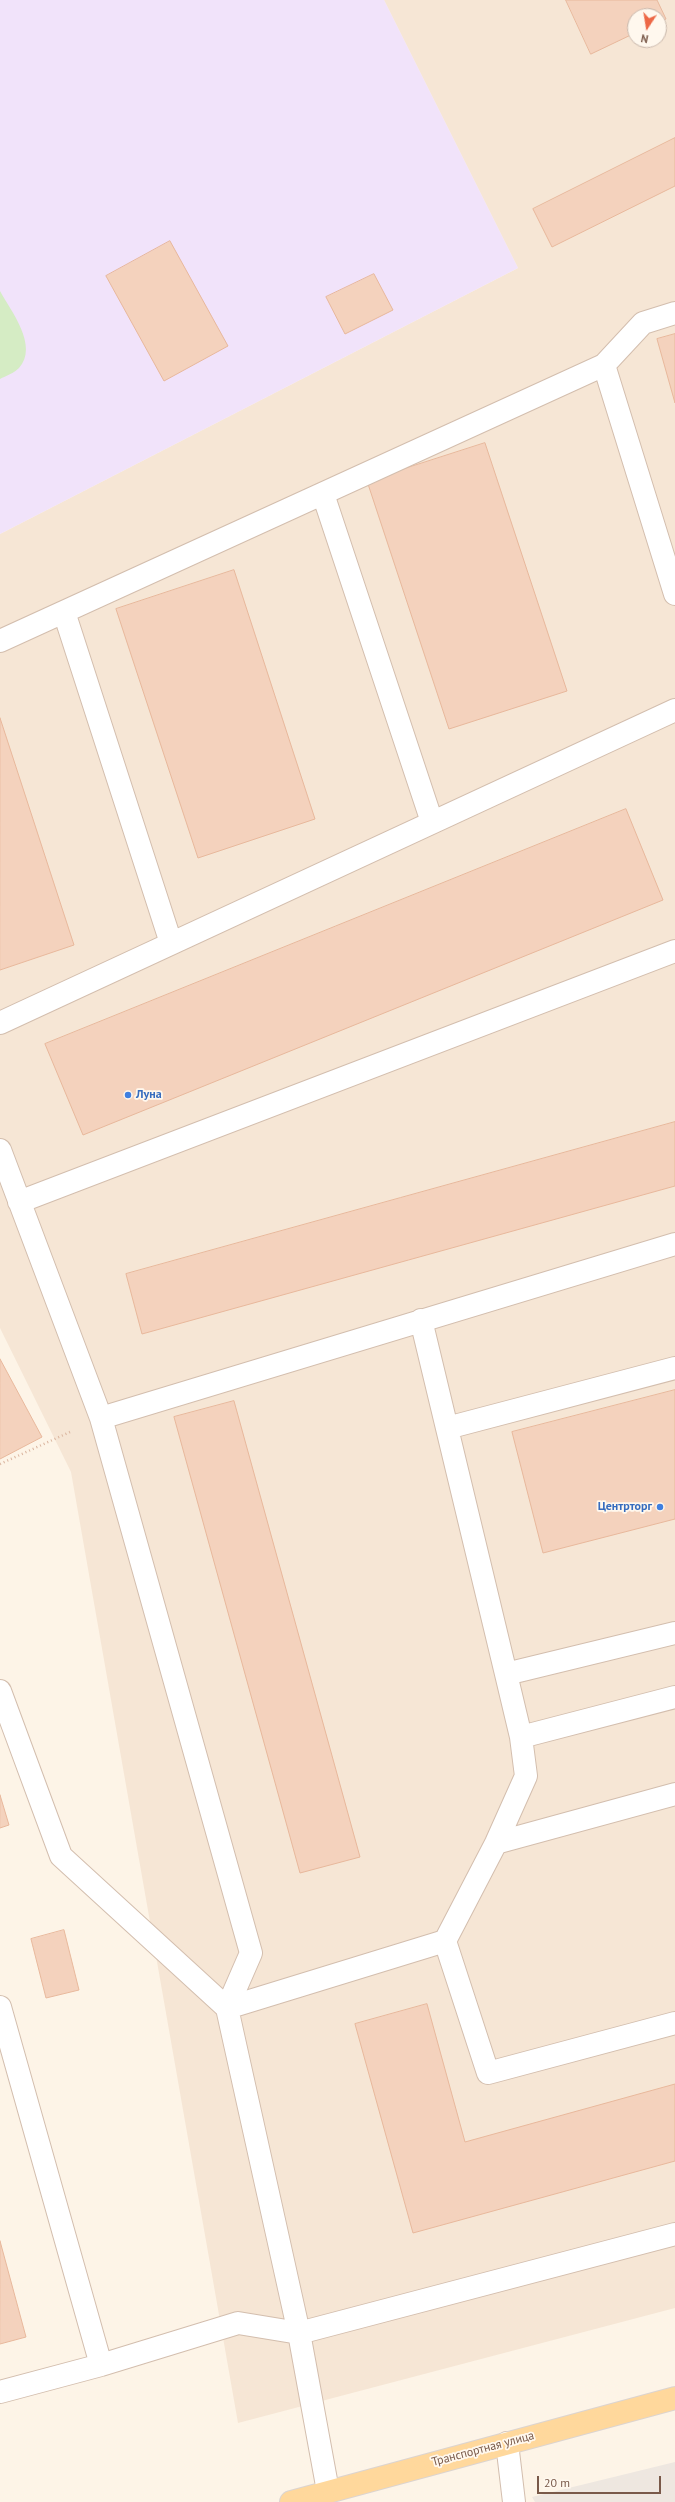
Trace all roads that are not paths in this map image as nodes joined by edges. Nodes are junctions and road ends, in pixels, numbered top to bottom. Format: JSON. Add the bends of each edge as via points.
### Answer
{"nodes":[{"id":1,"x":675,"y":314,"type":"edge"},
{"id":2,"x":604,"y":365,"type":"junction"},
{"id":3,"x":323,"y":494,"type":"junction"},
{"id":4,"x":675,"y":594,"type":"edge"},
{"id":5,"x":64,"y":612,"type":"junction"},
{"id":6,"x":0,"y":641,"type":"edge"},
{"id":7,"x":675,"y":710,"type":"edge"},
{"id":8,"x":432,"y":822,"type":"junction"},
{"id":9,"x":171,"y":944,"type":"junction"},
{"id":10,"x":675,"y":951,"type":"edge"},
{"id":11,"x":0,"y":1023,"type":"edge"},
{"id":12,"x":0,"y":1150,"type":"edge"},
{"id":13,"x":19,"y":1202,"type":"junction"},
{"id":14,"x":675,"y":1244,"type":"edge"},
{"id":15,"x":421,"y":1320,"type":"junction"},
{"id":16,"x":675,"y":1368,"type":"edge"},
{"id":17,"x":101,"y":1418,"type":"junction"},
{"id":18,"x":447,"y":1428,"type":"junction"},
{"id":19,"x":675,"y":1633,"type":"edge"},
{"id":20,"x":506,"y":1674,"type":"junction"},
{"id":21,"x":0,"y":1691,"type":"edge"},
{"id":22,"x":675,"y":1697,"type":"edge"},
{"id":23,"x":521,"y":1737,"type":"junction"},
{"id":24,"x":675,"y":1794,"type":"edge"},
{"id":25,"x":496,"y":1843,"type":"junction"},
{"id":26,"x":445,"y":1941,"type":"junction"},
{"id":27,"x":0,"y":2007,"type":"edge"},
{"id":28,"x":227,"y":2008,"type":"junction"},
{"id":29,"x":675,"y":2022,"type":"edge"},
{"id":30,"x":675,"y":2234,"type":"edge"},
{"id":31,"x":299,"y":2333,"type":"junction"},
{"id":32,"x":101,"y":2365,"type":"junction"},
{"id":33,"x":0,"y":2392,"type":"edge"},
{"id":34,"x":675,"y":2398,"type":"edge"},
{"id":35,"x":507,"y":2443,"type":"junction"},
{"id":36,"x":328,"y":2491,"type":"junction"},
{"id":37,"x":291,"y":2502,"type":"edge"},
{"id":38,"x":514,"y":2502,"type":"edge"}],
"edges":[{"from":1,"to":2,"type":"lane","via":[[643,323]]},
{"from":2,"to":3,"type":"lane"},
{"from":2,"to":4,"type":"lane"},
{"from":3,"to":5,"type":"lane"},
{"from":3,"to":8,"type":"lane"},
{"from":5,"to":6,"type":"lane"},
{"from":5,"to":9,"type":"lane"},
{"from":7,"to":8,"type":"lane"},
{"from":8,"to":9,"type":"lane"},
{"from":9,"to":11,"type":"lane"},
{"from":10,"to":13,"type":"lane"},
{"from":12,"to":13,"type":"lane"},
{"from":13,"to":17,"type":"lane"},
{"from":14,"to":15,"type":"lane"},
{"from":15,"to":17,"type":"lane"},
{"from":15,"to":18,"type":"lane"},
{"from":16,"to":18,"type":"lane"},
{"from":17,"to":28,"type":"lane","via":[[251,1953]]},
{"from":18,"to":20,"type":"lane"},
{"from":19,"to":20,"type":"lane"},
{"from":20,"to":23,"type":"lane"},
{"from":21,"to":28,"type":"lane","via":[[62,1856]]},
{"from":22,"to":23,"type":"lane"},
{"from":23,"to":25,"type":"lane","via":[[526,1776]]},
{"from":24,"to":25,"type":"lane"},
{"from":25,"to":26,"type":"lane"},
{"from":26,"to":28,"type":"lane"},
{"from":26,"to":29,"type":"lane","via":[[488,2073]]},
{"from":27,"to":32,"type":"lane"},
{"from":28,"to":31,"type":"lane"},
{"from":30,"to":31,"type":"lane"},
{"from":31,"to":32,"type":"lane","via":[[238,2323]]},
{"from":31,"to":36,"type":"lane"},
{"from":32,"to":33,"type":"lane"},
{"from":34,"to":35,"type":"main road","name":"Транспортная улица"},
{"from":35,"to":36,"type":"main road","name":"Транспортная улица"},
{"from":35,"to":38,"type":"lane"},
{"from":36,"to":37,"type":"main road","name":"Транспортная улица"}]}
